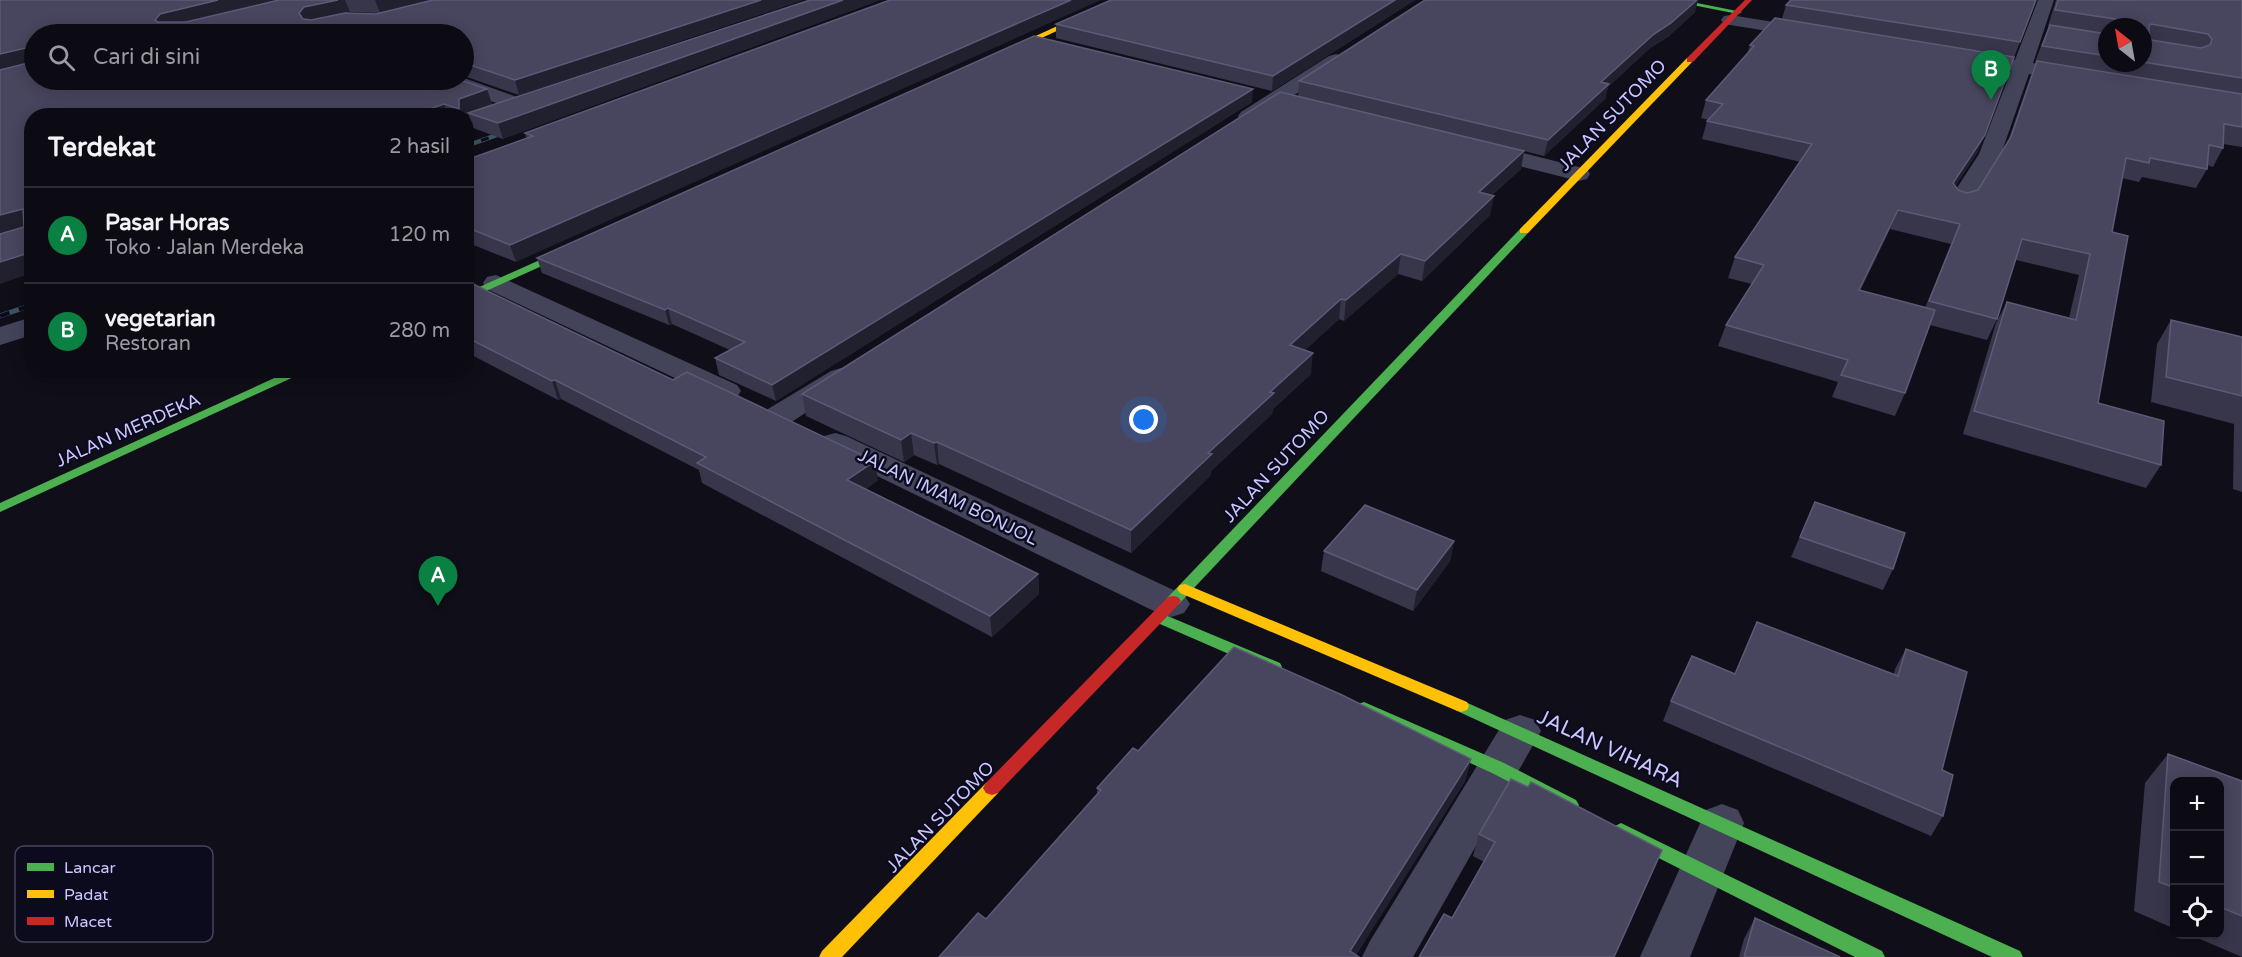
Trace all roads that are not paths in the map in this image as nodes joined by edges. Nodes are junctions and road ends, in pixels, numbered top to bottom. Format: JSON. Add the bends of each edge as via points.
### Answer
{"nodes":[{"id":1,"x":1120,"y":0,"type":"edge"},
{"id":2,"x":1670,"y":0,"type":"edge"},
{"id":3,"x":1749,"y":0,"type":"edge"},
{"id":4,"x":2046,"y":0,"type":"edge"},
{"id":5,"x":1734,"y":16,"type":"junction"},
{"id":6,"x":2035,"y":32,"type":"junction"},
{"id":7,"x":2055,"y":35,"type":"edge"},
{"id":8,"x":1835,"y":37,"type":"edge"},
{"id":9,"x":1033,"y":40,"type":"junction"},
{"id":10,"x":1068,"y":48,"type":"edge"},
{"id":11,"x":1354,"y":49,"type":"edge"},
{"id":12,"x":1952,"y":56,"type":"edge"},
{"id":13,"x":990,"y":59,"type":"edge"},
{"id":14,"x":2022,"y":67,"type":"junction"},
{"id":15,"x":2092,"y":79,"type":"edge"},
{"id":16,"x":474,"y":89,"type":"edge"},
{"id":17,"x":1253,"y":92,"type":"edge"},
{"id":18,"x":539,"y":97,"type":"edge"},
{"id":19,"x":1288,"y":101,"type":"junction"},
{"id":20,"x":518,"y":104,"type":"junction"},
{"id":21,"x":487,"y":115,"type":"edge"},
{"id":22,"x":1227,"y":130,"type":"edge"},
{"id":23,"x":1456,"y":143,"type":"edge"},
{"id":24,"x":1579,"y":174,"type":"junction"},
{"id":25,"x":1959,"y":203,"type":"edge"},
{"id":26,"x":593,"y":239,"type":"edge"},
{"id":27,"x":496,"y":283,"type":"junction"},
{"id":28,"x":474,"y":293,"type":"edge"},
{"id":29,"x":24,"y":328,"type":"edge"},
{"id":30,"x":0,"y":337,"type":"edge"},
{"id":31,"x":859,"y":365,"type":"edge"},
{"id":32,"x":285,"y":378,"type":"edge"},
{"id":33,"x":761,"y":408,"type":"junction"},
{"id":34,"x":0,"y":508,"type":"edge"},
{"id":35,"x":1172,"y":603,"type":"junction"},
{"id":36,"x":1285,"y":673,"type":"edge"},
{"id":37,"x":1349,"y":701,"type":"edge"},
{"id":38,"x":1520,"y":731,"type":"junction"},
{"id":39,"x":1498,"y":768,"type":"junction"},
{"id":40,"x":1580,"y":810,"type":"edge"},
{"id":41,"x":1722,"y":823,"type":"junction"},
{"id":42,"x":1610,"y":826,"type":"edge"},
{"id":43,"x":1702,"y":873,"type":"junction"},
{"id":44,"x":829,"y":957,"type":"edge"},
{"id":45,"x":1387,"y":957,"type":"edge"},
{"id":46,"x":1665,"y":957,"type":"edge"},
{"id":47,"x":1875,"y":957,"type":"edge"},
{"id":48,"x":2013,"y":957,"type":"edge"}],
"edges":[{"from":1,"to":9,"type":"main road"},
{"from":2,"to":5,"type":"main road"},
{"from":3,"to":5,"type":"main road","name":"JALAN SUTOMO"},
{"from":4,"to":6,"type":"street"},
{"from":5,"to":8,"type":"street"},
{"from":5,"to":24,"type":"main road","name":"JALAN SUTOMO"},
{"from":6,"to":7,"type":"street"},
{"from":6,"to":14,"type":"street"},
{"from":9,"to":10,"type":"street"},
{"from":9,"to":13,"type":"main road"},
{"from":11,"to":19,"type":"street"},
{"from":12,"to":14,"type":"street"},
{"from":14,"to":15,"type":"street"},
{"from":14,"to":25,"type":"street","via":[[1990,154]]},
{"from":16,"to":20,"type":"street"},
{"from":17,"to":19,"type":"street"},
{"from":18,"to":20,"type":"street"},
{"from":19,"to":22,"type":"street"},
{"from":20,"to":21,"type":"street"},
{"from":23,"to":24,"type":"street"},
{"from":24,"to":35,"type":"main road","name":"JALAN SUTOMO"},
{"from":26,"to":27,"type":"main road"},
{"from":27,"to":28,"type":"main road"},
{"from":27,"to":33,"type":"street","name":"JALAN IMAM BONJOL"},
{"from":29,"to":30,"type":"street"},
{"from":31,"to":33,"type":"street"},
{"from":32,"to":34,"type":"main road","name":"JALAN MERDEKA"},
{"from":33,"to":35,"type":"street","name":"JALAN IMAM BONJOL"},
{"from":35,"to":36,"type":"main road"},
{"from":35,"to":38,"type":"main road","name":"JALAN VIHARA"},
{"from":35,"to":44,"type":"main road","name":"JALAN SUTOMO"},
{"from":37,"to":39,"type":"main road"},
{"from":38,"to":39,"type":"street"},
{"from":38,"to":41,"type":"main road","name":"JALAN VIHARA"},
{"from":39,"to":40,"type":"main road"},
{"from":39,"to":45,"type":"street"},
{"from":41,"to":43,"type":"street"},
{"from":41,"to":48,"type":"main road","name":"JALAN VIHARA"},
{"from":42,"to":43,"type":"main road"},
{"from":43,"to":46,"type":"street"},
{"from":43,"to":47,"type":"main road"}]}
